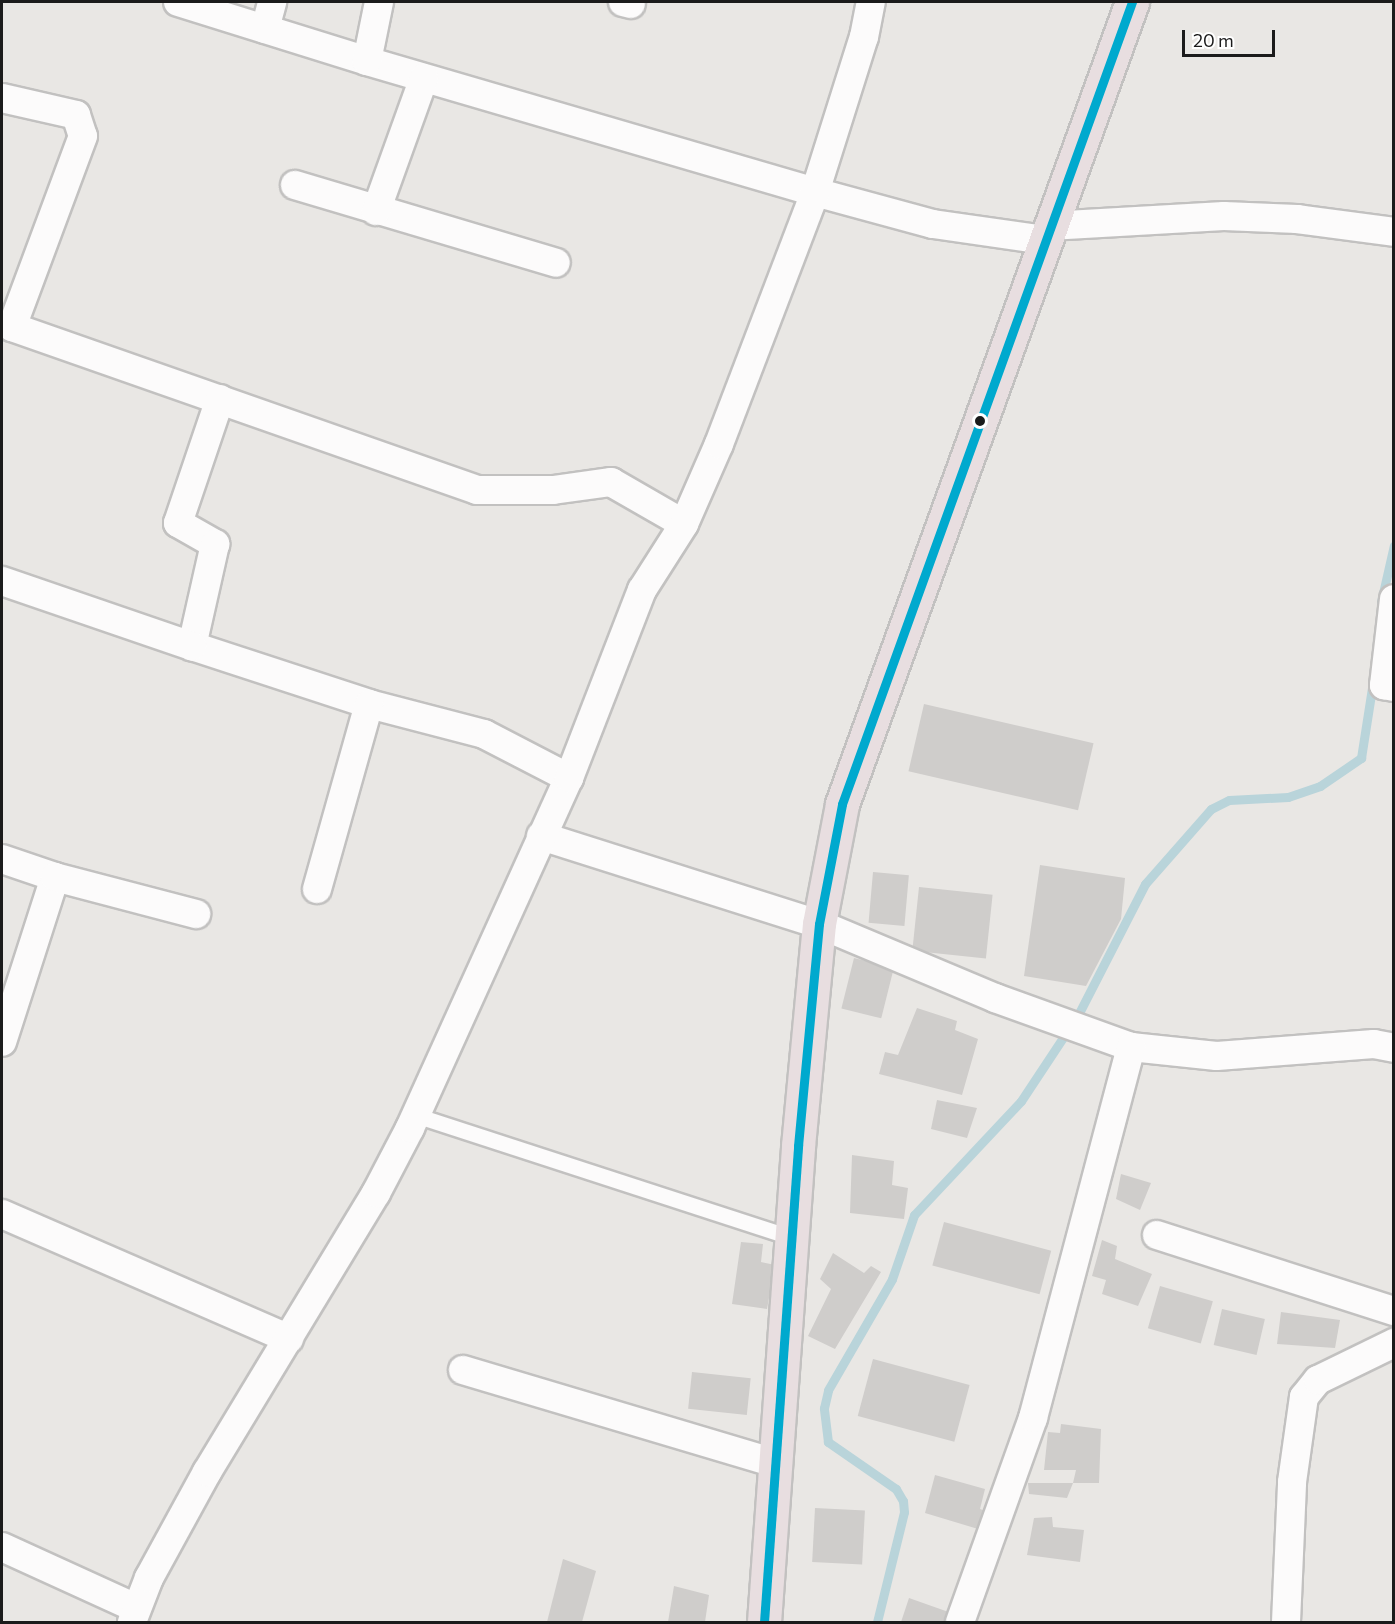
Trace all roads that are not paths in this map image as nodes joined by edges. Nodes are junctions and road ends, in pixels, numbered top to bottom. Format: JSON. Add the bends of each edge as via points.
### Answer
{"nodes":[{"id":1,"x":178,"y":2,"type":"edge"},
{"id":2,"x":272,"y":2,"type":"edge"},
{"id":3,"x":379,"y":2,"type":"edge"},
{"id":4,"x":871,"y":2,"type":"edge"},
{"id":5,"x":1132,"y":2,"type":"edge"},
{"id":6,"x":265,"y":29,"type":"junction"},
{"id":7,"x":367,"y":61,"type":"junction"},
{"id":8,"x":424,"y":78,"type":"junction"},
{"id":9,"x":2,"y":98,"type":"edge"},
{"id":10,"x":295,"y":185,"type":"dead end"},
{"id":11,"x":815,"y":192,"type":"junction"},
{"id":12,"x":376,"y":211,"type":"junction"},
{"id":13,"x":1394,"y":232,"type":"edge"},
{"id":14,"x":1046,"y":233,"type":"junction"},
{"id":15,"x":556,"y":263,"type":"dead end"},
{"id":16,"x":220,"y":399,"type":"junction"},
{"id":17,"x":684,"y":524,"type":"junction"},
{"id":18,"x":2,"y":581,"type":"edge"},
{"id":19,"x":1394,"y":599,"type":"edge"},
{"id":20,"x":192,"y":646,"type":"junction"},
{"id":21,"x":1394,"y":687,"type":"edge"},
{"id":22,"x":369,"y":704,"type":"junction"},
{"id":23,"x":569,"y":778,"type":"junction"},
{"id":24,"x":541,"y":836,"type":"junction"},
{"id":25,"x":2,"y":859,"type":"edge"},
{"id":26,"x":55,"y":877,"type":"junction"},
{"id":27,"x":317,"y":889,"type":"dead end"},
{"id":28,"x":196,"y":914,"type":"dead end"},
{"id":29,"x":819,"y":924,"type":"junction"},
{"id":30,"x":2,"y":1039,"type":"edge"},
{"id":31,"x":1131,"y":1047,"type":"junction"},
{"id":32,"x":1394,"y":1048,"type":"edge"},
{"id":33,"x":415,"y":1115,"type":"junction"},
{"id":34,"x":2,"y":1214,"type":"edge"},
{"id":35,"x":1157,"y":1235,"type":"dead end"},
{"id":36,"x":790,"y":1238,"type":"junction"},
{"id":37,"x":1394,"y":1311,"type":"edge"},
{"id":38,"x":289,"y":1338,"type":"junction"},
{"id":39,"x":1394,"y":1343,"type":"edge"},
{"id":40,"x":463,"y":1370,"type":"dead end"},
{"id":41,"x":775,"y":1462,"type":"junction"},
{"id":42,"x":2,"y":1547,"type":"edge"},
{"id":43,"x":134,"y":1615,"type":"edge"},
{"id":44,"x":764,"y":1623,"type":"edge"},
{"id":45,"x":960,"y":1623,"type":"edge"},
{"id":46,"x":1286,"y":1623,"type":"edge"}],
"edges":[{"from":1,"to":6,"type":"street"},
{"from":2,"to":6,"type":"street"},
{"from":3,"to":7,"type":"street"},
{"from":4,"to":11,"type":"street","via":[[864,37]]},
{"from":5,"to":14,"type":"highway"},
{"from":6,"to":7,"type":"street"},
{"from":7,"to":8,"type":"street"},
{"from":8,"to":11,"type":"street"},
{"from":8,"to":12,"type":"street"},
{"from":9,"to":16,"type":"street","via":[[76,115],[82,136],[12,327]]},
{"from":10,"to":12,"type":"street"},
{"from":11,"to":14,"type":"street","via":[[933,224]]},
{"from":11,"to":17,"type":"street","via":[[720,444]]},
{"from":12,"to":15,"type":"street"},
{"from":13,"to":14,"type":"street","via":[[1298,219],[1224,216]]},
{"from":14,"to":29,"type":"highway","via":[[842,804]]},
{"from":16,"to":17,"type":"street","via":[[477,490],[553,490],[611,482]]},
{"from":16,"to":20,"type":"street","via":[[178,523],[215,544]]},
{"from":17,"to":23,"type":"street","via":[[642,590]]},
{"from":18,"to":20,"type":"street"},
{"from":19,"to":21,"type":"street","via":[[1384,686]]},
{"from":20,"to":22,"type":"street"},
{"from":22,"to":23,"type":"street","via":[[484,734]]},
{"from":22,"to":27,"type":"street"},
{"from":23,"to":24,"type":"street"},
{"from":24,"to":29,"type":"street"},
{"from":24,"to":33,"type":"street"},
{"from":25,"to":26,"type":"street"},
{"from":26,"to":28,"type":"street"},
{"from":26,"to":30,"type":"street"},
{"from":29,"to":31,"type":"street"},
{"from":29,"to":36,"type":"highway"},
{"from":31,"to":32,"type":"street","via":[[1217,1056],[1374,1044]]},
{"from":31,"to":45,"type":"street","via":[[1033,1418]]},
{"from":33,"to":36,"type":"lane"},
{"from":33,"to":38,"type":"street","via":[[376,1193]]},
{"from":34,"to":38,"type":"street"},
{"from":35,"to":37,"type":"street"},
{"from":36,"to":41,"type":"highway"},
{"from":38,"to":43,"type":"street","via":[[207,1472]]},
{"from":39,"to":46,"type":"street","via":[[1318,1380],[1304,1397],[1292,1482]]},
{"from":40,"to":41,"type":"street"},
{"from":41,"to":44,"type":"highway"},
{"from":42,"to":43,"type":"street"}]}
